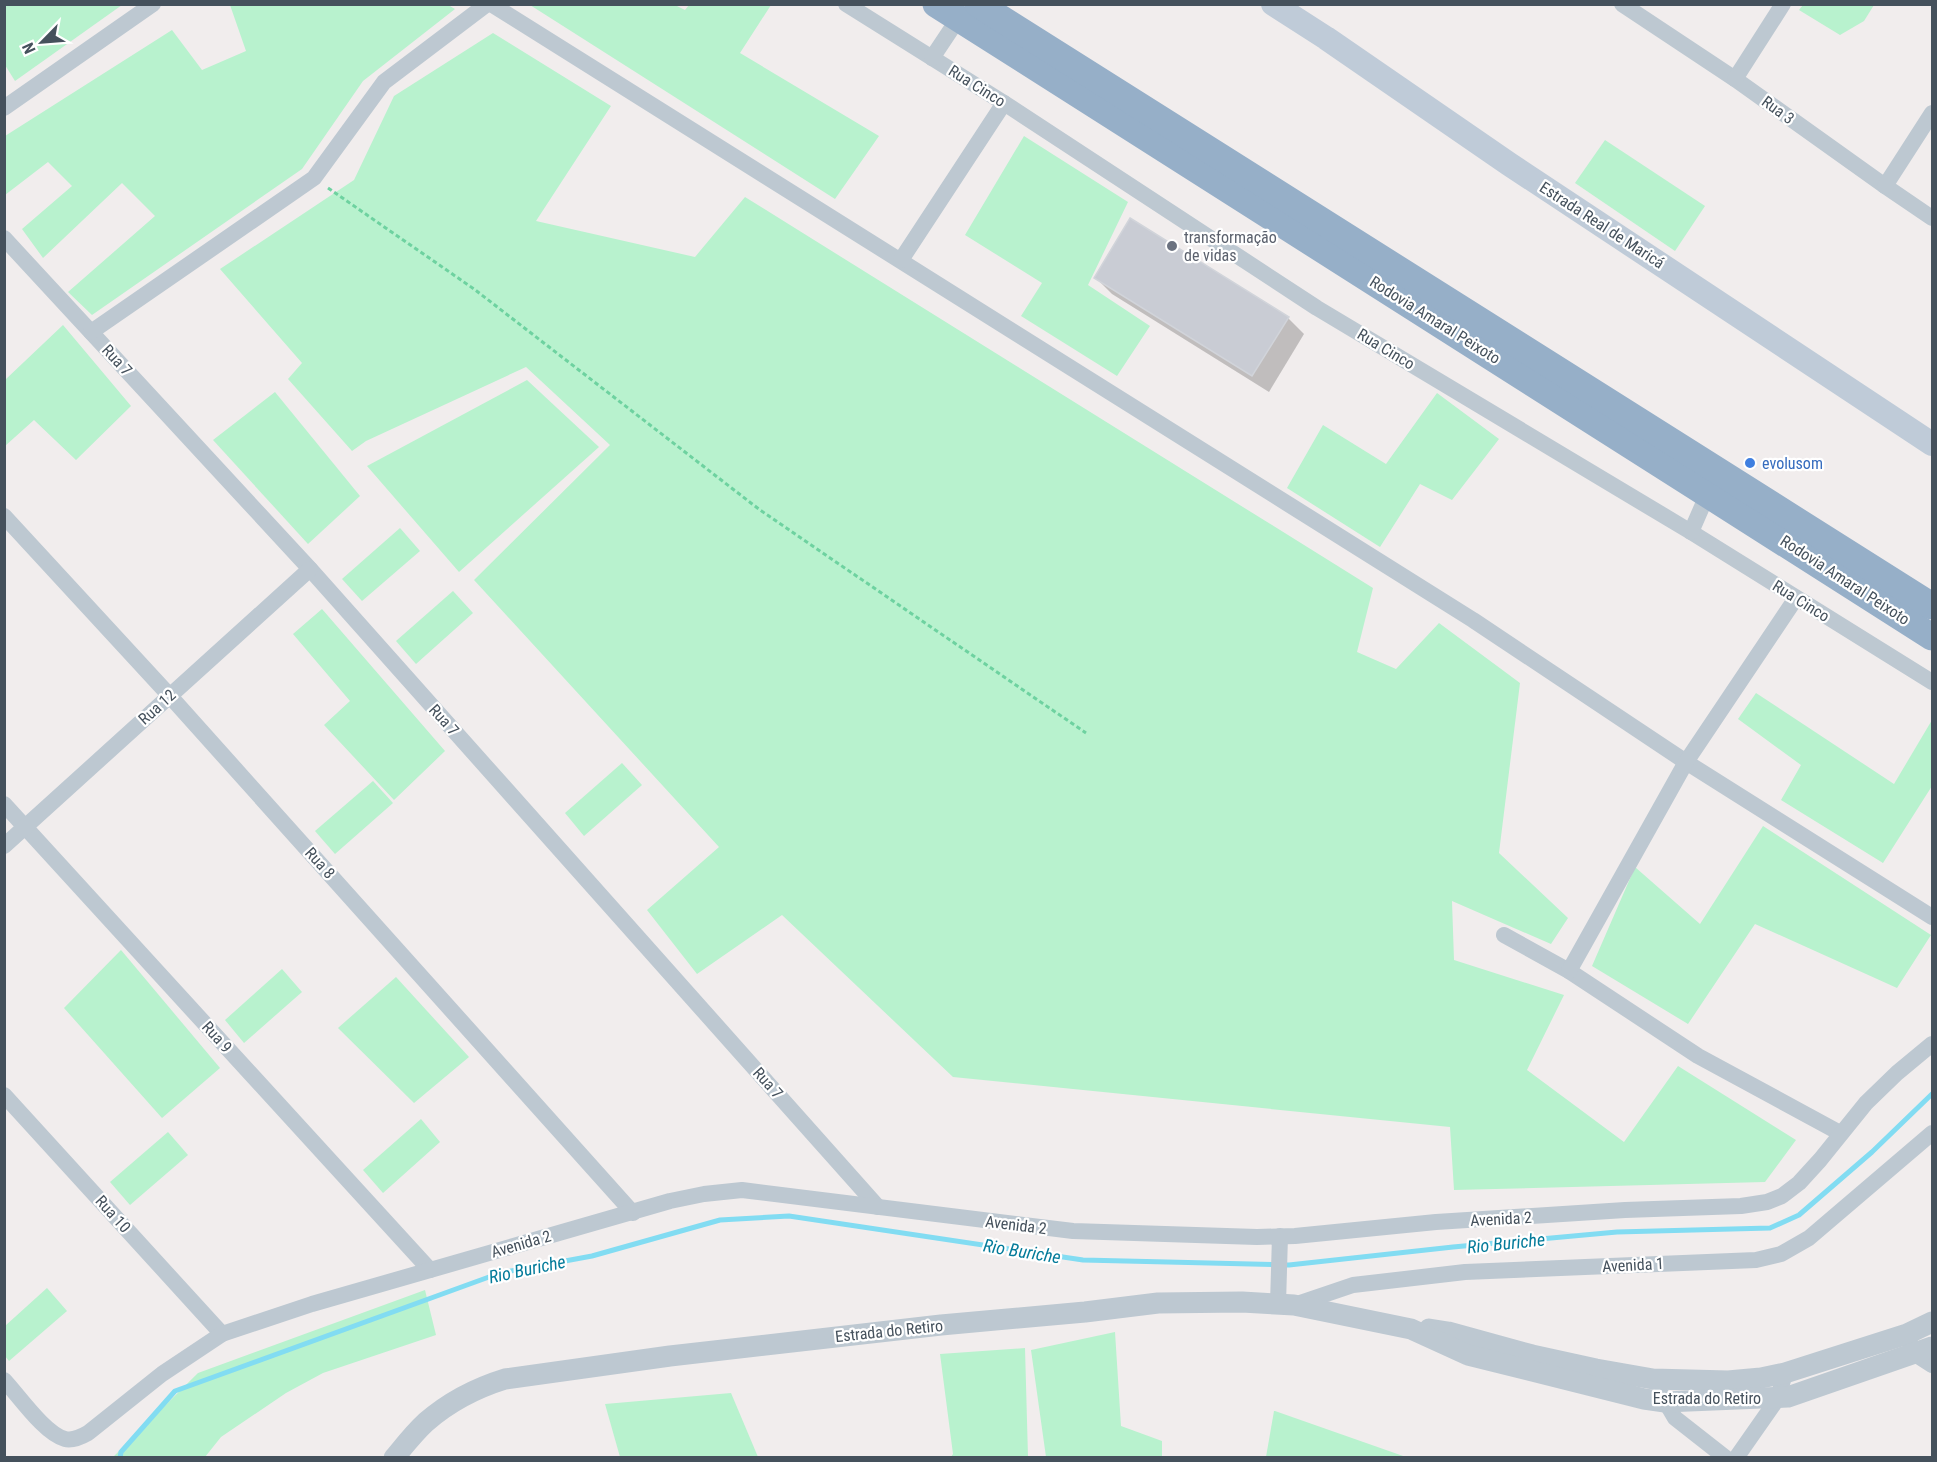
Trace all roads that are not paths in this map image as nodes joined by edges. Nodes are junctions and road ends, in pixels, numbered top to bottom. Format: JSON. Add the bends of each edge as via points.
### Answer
{"nodes":[{"id":1,"x":153,"y":4,"type":"edge"},
{"id":2,"x":489,"y":4,"type":"edge"},
{"id":3,"x":846,"y":4,"type":"edge"},
{"id":4,"x":936,"y":4,"type":"edge"},
{"id":5,"x":1272,"y":4,"type":"edge"},
{"id":6,"x":1622,"y":4,"type":"edge"},
{"id":7,"x":1783,"y":4,"type":"edge"},
{"id":8,"x":968,"y":12,"type":"edge"},
{"id":9,"x":932,"y":58,"type":"junction"},
{"id":10,"x":1735,"y":79,"type":"junction"},
{"id":11,"x":1004,"y":103,"type":"junction"},
{"id":12,"x":4,"y":108,"type":"edge"},
{"id":13,"x":1932,"y":113,"type":"edge"},
{"id":14,"x":1885,"y":186,"type":"junction"},
{"id":15,"x":1932,"y":218,"type":"edge"},
{"id":16,"x":4,"y":238,"type":"edge"},
{"id":17,"x":901,"y":260,"type":"junction"},
{"id":18,"x":91,"y":333,"type":"junction"},
{"id":19,"x":1932,"y":444,"type":"edge"},
{"id":20,"x":1708,"y":493,"type":"junction"},
{"id":21,"x":4,"y":516,"type":"edge"},
{"id":22,"x":1691,"y":532,"type":"junction"},
{"id":23,"x":310,"y":569,"type":"junction"},
{"id":24,"x":1796,"y":598,"type":"junction"},
{"id":25,"x":1932,"y":606,"type":"edge"},
{"id":26,"x":1932,"y":637,"type":"edge"},
{"id":27,"x":1932,"y":682,"type":"edge"},
{"id":28,"x":170,"y":695,"type":"junction"},
{"id":29,"x":1686,"y":762,"type":"junction"},
{"id":30,"x":4,"y":804,"type":"edge"},
{"id":31,"x":25,"y":827,"type":"junction"},
{"id":32,"x":4,"y":846,"type":"edge"},
{"id":33,"x":1932,"y":917,"type":"edge"},
{"id":34,"x":1504,"y":935,"type":"dead end"},
{"id":35,"x":1569,"y":971,"type":"junction"},
{"id":36,"x":1932,"y":1044,"type":"edge"},
{"id":37,"x":4,"y":1095,"type":"edge"},
{"id":38,"x":1840,"y":1133,"type":"junction"},
{"id":39,"x":1932,"y":1133,"type":"edge"},
{"id":40,"x":878,"y":1207,"type":"junction"},
{"id":41,"x":633,"y":1213,"type":"junction"},
{"id":42,"x":1280,"y":1244,"type":"junction"},
{"id":43,"x":430,"y":1270,"type":"junction"},
{"id":44,"x":1286,"y":1304,"type":"junction"},
{"id":45,"x":1932,"y":1322,"type":"edge"},
{"id":46,"x":1411,"y":1329,"type":"junction"},
{"id":47,"x":222,"y":1334,"type":"junction"},
{"id":48,"x":1907,"y":1334,"type":"junction"},
{"id":49,"x":1927,"y":1355,"type":"edge"},
{"id":50,"x":1785,"y":1374,"type":"junction"},
{"id":51,"x":1653,"y":1379,"type":"junction"},
{"id":52,"x":4,"y":1380,"type":"edge"},
{"id":53,"x":1778,"y":1398,"type":"junction"},
{"id":54,"x":1665,"y":1402,"type":"junction"},
{"id":55,"x":394,"y":1458,"type":"edge"},
{"id":56,"x":1726,"y":1458,"type":"edge"},
{"id":57,"x":1736,"y":1458,"type":"edge"}],
"edges":[{"from":1,"to":12,"type":"street"},
{"from":2,"to":17,"type":"street"},
{"from":2,"to":18,"type":"street","via":[[384,82],[314,178]]},
{"from":3,"to":9,"type":"street","name":"Rua Cinco"},
{"from":4,"to":8,"type":"highway","name":"Rodovia Amaral Peixoto"},
{"from":5,"to":19,"type":"main road","name":"Estrada Real de Maricá"},
{"from":6,"to":10,"type":"street","name":"Rua 3"},
{"from":7,"to":10,"type":"street"},
{"from":8,"to":9,"type":"street"},
{"from":8,"to":20,"type":"highway","name":"Rodovia Amaral Peixoto"},
{"from":8,"to":25,"type":"highway","name":"Rodovia Amaral Peixoto"},
{"from":9,"to":11,"type":"street","name":"Rua Cinco"},
{"from":10,"to":14,"type":"street","name":"Rua 3"},
{"from":11,"to":17,"type":"street"},
{"from":11,"to":22,"type":"street","name":"Rua Cinco","via":[[1317,308]]},
{"from":13,"to":14,"type":"street"},
{"from":14,"to":15,"type":"street","name":"Rua 3"},
{"from":16,"to":18,"type":"street","name":"Rua 7"},
{"from":17,"to":29,"type":"street","via":[[1473,620]]},
{"from":18,"to":23,"type":"street","name":"Rua 7"},
{"from":20,"to":22,"type":"street"},
{"from":20,"to":26,"type":"highway","name":"Rodovia Amaral Peixoto"},
{"from":21,"to":28,"type":"street","name":"Rua 8"},
{"from":22,"to":24,"type":"street","name":"Rua Cinco"},
{"from":23,"to":28,"type":"street","name":"Rua 12"},
{"from":23,"to":40,"type":"street","name":"Rua 7"},
{"from":24,"to":27,"type":"street","name":"Rua Cinco"},
{"from":24,"to":29,"type":"street"},
{"from":28,"to":31,"type":"street","name":"Rua 12"},
{"from":28,"to":41,"type":"street","name":"Rua 8"},
{"from":29,"to":33,"type":"street"},
{"from":29,"to":35,"type":"street"},
{"from":30,"to":31,"type":"street","name":"Rua 9"},
{"from":31,"to":32,"type":"street","name":"Rua 12"},
{"from":31,"to":43,"type":"street","name":"Rua 9"},
{"from":34,"to":35,"type":"street"},
{"from":35,"to":38,"type":"street","via":[[1698,1056]]},
{"from":36,"to":38,"type":"street","name":"Avenida 2","via":[[1897,1073]]},
{"from":37,"to":47,"type":"street","name":"Rua 10"},
{"from":38,"to":42,"type":"street","name":"Avenida 2","via":[[1799,1183],[1767,1202],[1436,1222]]},
{"from":39,"to":44,"type":"street","name":"Avenida 1","via":[[1809,1238],[1781,1254],[1756,1260],[1420,1276],[1353,1285]]},
{"from":40,"to":41,"type":"street","name":"Avenida 2","via":[[742,1190],[704,1194]]},
{"from":40,"to":42,"type":"street","name":"Avenida 2","via":[[1073,1231]]},
{"from":41,"to":43,"type":"street","name":"Avenida 2"},
{"from":42,"to":44,"type":"street","via":[[1279,1276]]},
{"from":43,"to":47,"type":"street","name":"Avenida 2"},
{"from":44,"to":46,"type":"street","name":"Estrada do Retiro"},
{"from":44,"to":55,"type":"street","name":"Estrada do Retiro","via":[[1158,1303],[941,1325],[505,1379],[457,1400],[426,1422]]},
{"from":45,"to":48,"type":"street","name":"Estrada do Retiro"},
{"from":46,"to":51,"type":"street","name":"Estrada do Retiro","via":[[1448,1332],[1532,1355]]},
{"from":46,"to":54,"type":"street","name":"Estrada do Retiro","via":[[1480,1359]]},
{"from":47,"to":52,"type":"street","name":"Avenida 2","via":[[77,1438],[67,1440],[49,1429]]},
{"from":48,"to":49,"type":"street"},
{"from":48,"to":50,"type":"street","name":"Estrada do Retiro"},
{"from":49,"to":53,"type":"street","name":"Estrada do Retiro"},
{"from":50,"to":51,"type":"street","name":"Estrada do Retiro","via":[[1728,1381]]},
{"from":50,"to":53,"type":"street"},
{"from":51,"to":54,"type":"street"},
{"from":53,"to":54,"type":"street","name":"Estrada do Retiro"},
{"from":53,"to":57,"type":"street"},
{"from":54,"to":56,"type":"street","via":[[1684,1427]]}]}
